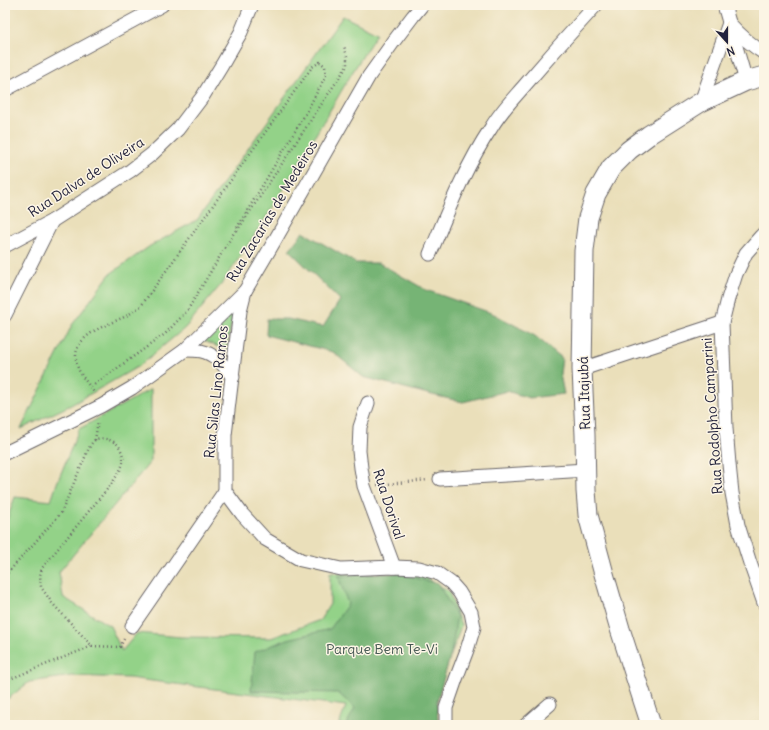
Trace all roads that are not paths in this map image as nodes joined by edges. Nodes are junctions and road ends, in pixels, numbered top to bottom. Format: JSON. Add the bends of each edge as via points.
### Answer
{"nodes":[{"id":1,"x":162,"y":5,"type":"edge"},
{"id":2,"x":252,"y":5,"type":"edge"},
{"id":3,"x":422,"y":5,"type":"edge"},
{"id":4,"x":596,"y":5,"type":"edge"},
{"id":5,"x":724,"y":5,"type":"edge"},
{"id":6,"x":728,"y":23,"type":"junction"},
{"id":7,"x":764,"y":53,"type":"edge"},
{"id":8,"x":755,"y":79,"type":"edge"},
{"id":9,"x":5,"y":90,"type":"edge"},
{"id":10,"x":701,"y":102,"type":"junction"},
{"id":11,"x":52,"y":221,"type":"junction"},
{"id":12,"x":764,"y":233,"type":"edge"},
{"id":13,"x":5,"y":246,"type":"edge"},
{"id":14,"x":430,"y":254,"type":"dead end"},
{"id":15,"x":245,"y":291,"type":"junction"},
{"id":16,"x":5,"y":315,"type":"edge"},
{"id":17,"x":722,"y":323,"type":"junction"},
{"id":18,"x":185,"y":350,"type":"junction"},
{"id":19,"x":582,"y":369,"type":"junction"},
{"id":20,"x":233,"y":377,"type":"junction"},
{"id":21,"x":368,"y":403,"type":"dead end"},
{"id":22,"x":5,"y":453,"type":"edge"},
{"id":23,"x":586,"y":470,"type":"junction"},
{"id":24,"x":440,"y":479,"type":"road end"},
{"id":25,"x":225,"y":491,"type":"junction"},
{"id":26,"x":394,"y":567,"type":"junction"},
{"id":27,"x":764,"y":603,"type":"edge"},
{"id":28,"x":132,"y":626,"type":"road end"},
{"id":29,"x":550,"y":704,"type":"dead end"},
{"id":30,"x":446,"y":725,"type":"edge"},
{"id":31,"x":526,"y":725,"type":"edge"},
{"id":32,"x":651,"y":725,"type":"edge"}],
"edges":[{"from":1,"to":9,"type":"street"},
{"from":2,"to":11,"type":"street","name":"Rua Dalva de Oliveira","via":[[241,32],[222,65],[178,129],[152,154]]},
{"from":3,"to":15,"type":"street","name":"Rua Zacarias de Medeiros","via":[[369,76]]},
{"from":4,"to":14,"type":"street","via":[[491,127],[451,203]]},
{"from":5,"to":6,"type":"street","name":"Rua Itajubá"},
{"from":6,"to":7,"type":"street","via":[[742,38]]},
{"from":6,"to":8,"type":"street","name":"Rua Itajubá"},
{"from":6,"to":10,"type":"street"},
{"from":8,"to":10,"type":"street","name":"Rua Itajubá"},
{"from":10,"to":19,"type":"street","name":"Rua Itajubá","via":[[629,150],[611,168],[596,194],[588,218],[584,251]]},
{"from":11,"to":13,"type":"street","name":"Rua Dalva de Oliveira"},
{"from":11,"to":16,"type":"street"},
{"from":12,"to":17,"type":"street","name":"Rua Rodolpho Camparini","via":[[746,254],[736,274]]},
{"from":15,"to":18,"type":"street","name":"Rua Zacarias de Medeiros"},
{"from":15,"to":20,"type":"street","name":"Rua Silas Lino Ramos","via":[[240,311]]},
{"from":17,"to":19,"type":"street"},
{"from":17,"to":27,"type":"street","name":"Rua Rodolpho Camparini","via":[[728,464],[732,493],[738,524]]},
{"from":18,"to":20,"type":"street","via":[[200,350],[209,354],[223,364]]},
{"from":18,"to":22,"type":"street","name":"Rua Zacarias de Medeiros","via":[[132,388]]},
{"from":19,"to":23,"type":"street","name":"Rua Itajubá"},
{"from":20,"to":25,"type":"street","name":"Rua Silas Lino Ramos","via":[[225,435]]},
{"from":21,"to":26,"type":"street","name":"Rua Dorival","via":[[360,427],[361,468],[364,486]]},
{"from":23,"to":24,"type":"street"},
{"from":23,"to":32,"type":"street","name":"Rua Itajubá","via":[[588,515],[620,629]]},
{"from":25,"to":26,"type":"street","via":[[265,539],[301,560],[341,569]]},
{"from":25,"to":28,"type":"street"},
{"from":26,"to":30,"type":"street","via":[[419,568],[437,573],[460,592],[471,612],[474,627],[446,708]]},
{"from":29,"to":31,"type":"street"}]}
